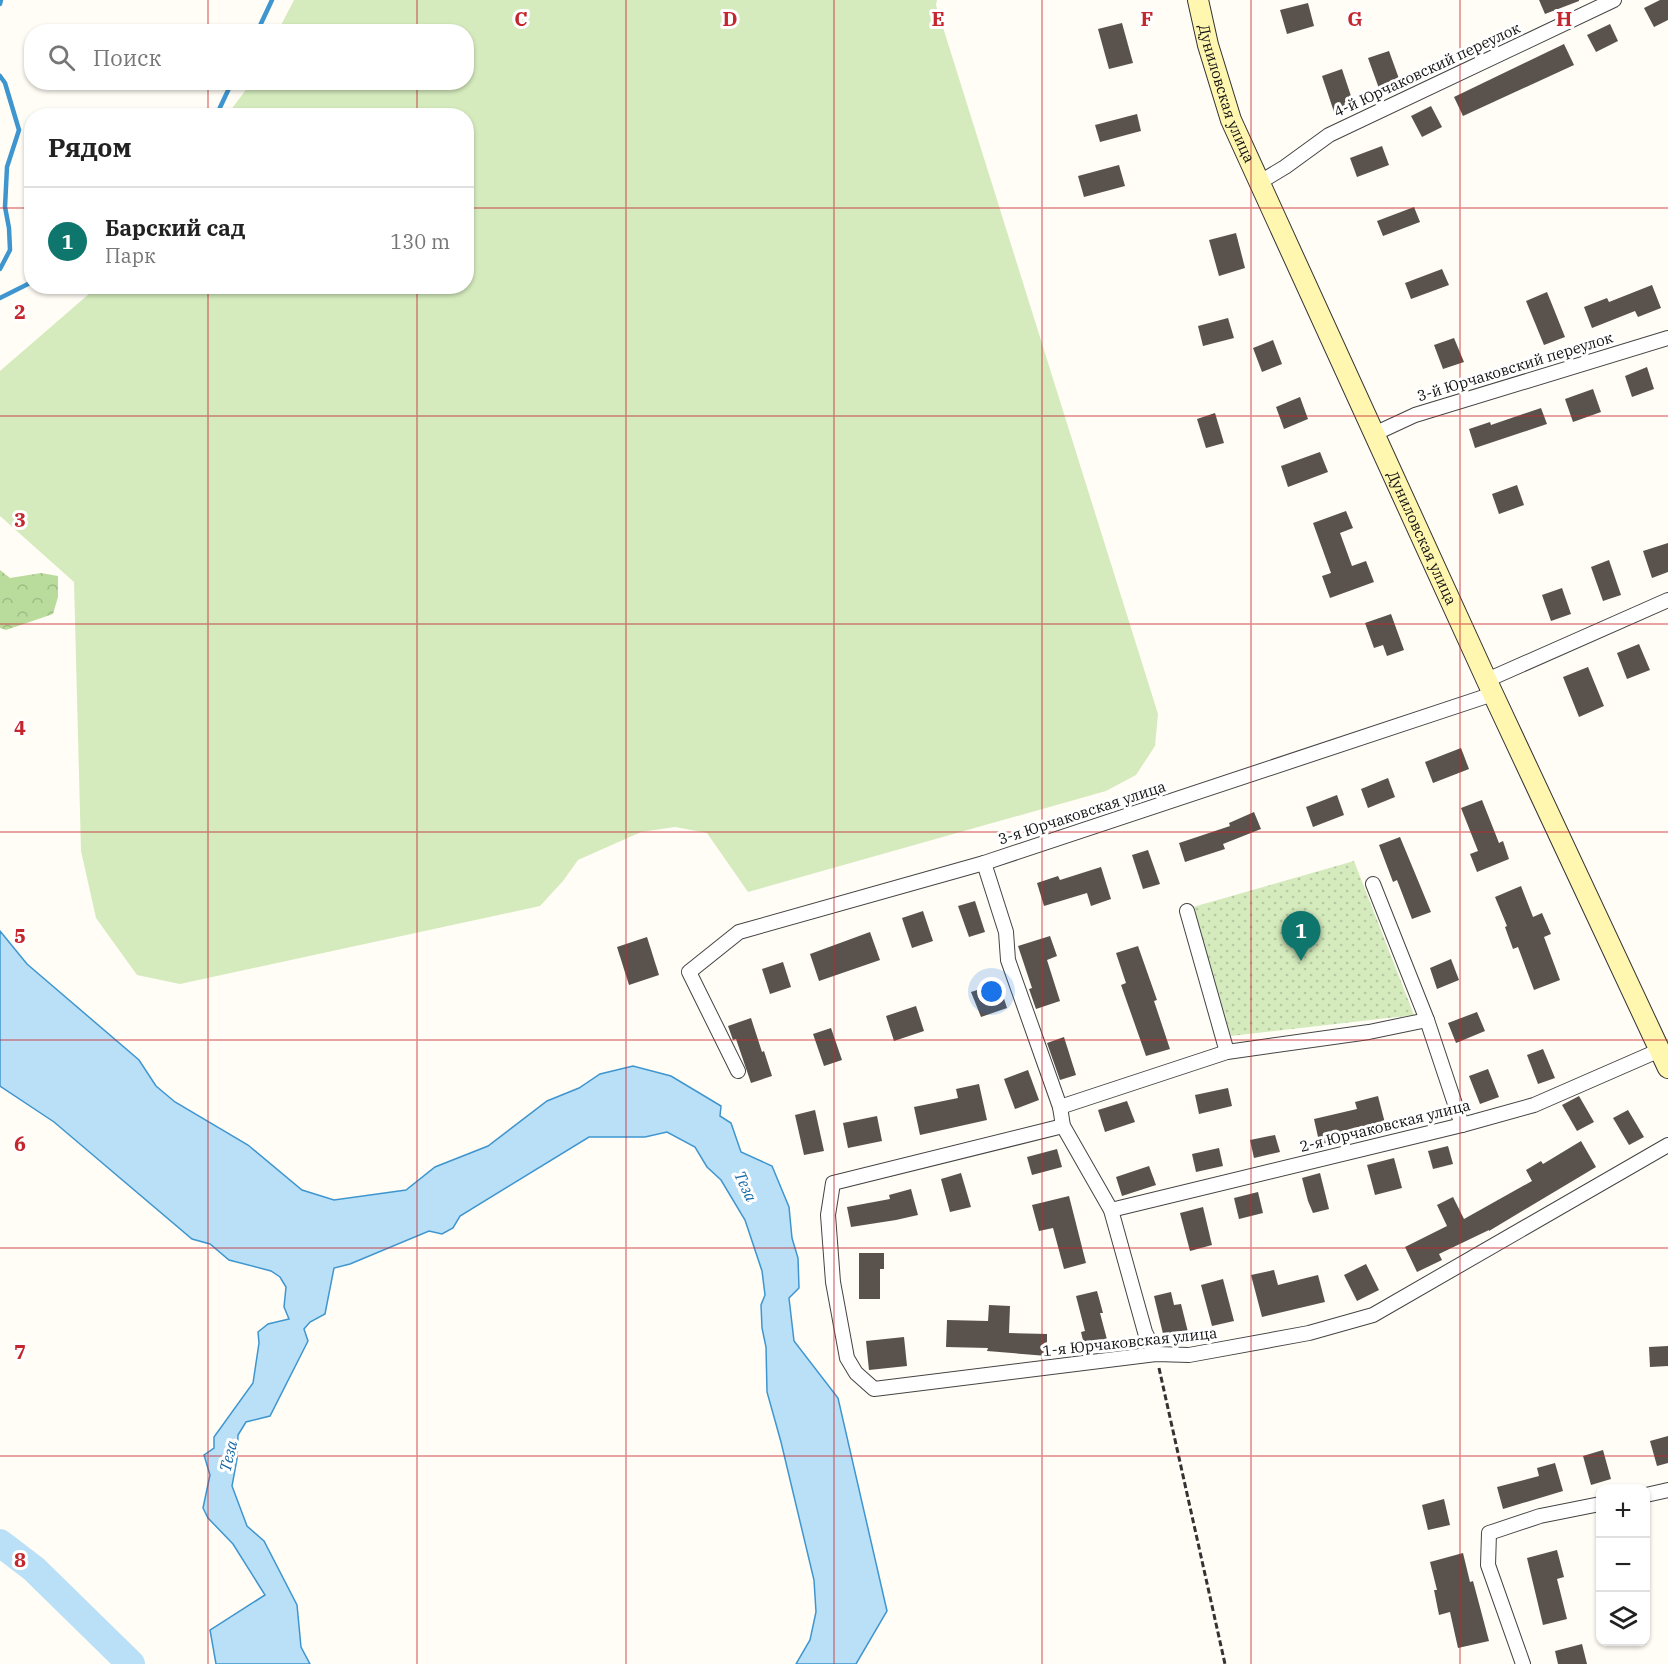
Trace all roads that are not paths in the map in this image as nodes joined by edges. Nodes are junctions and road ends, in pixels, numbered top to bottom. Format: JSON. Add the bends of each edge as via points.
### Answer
{"nodes":[{"id":1,"x":1198,"y":0,"type":"edge"},
{"id":2,"x":1614,"y":0,"type":"edge"},
{"id":3,"x":1260,"y":182,"type":"junction"},
{"id":4,"x":1668,"y":338,"type":"edge"},
{"id":5,"x":1374,"y":434,"type":"junction"},
{"id":6,"x":1668,"y":600,"type":"edge"},
{"id":7,"x":1490,"y":687,"type":"junction"},
{"id":8,"x":984,"y":863,"type":"junction"},
{"id":9,"x":1373,"y":884,"type":"dead end"},
{"id":10,"x":1187,"y":912,"type":"dead end"},
{"id":11,"x":1427,"y":1020,"type":"junction"},
{"id":12,"x":1227,"y":1052,"type":"junction"},
{"id":13,"x":1664,"y":1059,"type":"edge"},
{"id":14,"x":738,"y":1071,"type":"dead end"},
{"id":15,"x":1060,"y":1107,"type":"junction"},
{"id":16,"x":1462,"y":1125,"type":"junction"},
{"id":17,"x":1063,"y":1126,"type":"junction"},
{"id":18,"x":1668,"y":1145,"type":"edge"},
{"id":19,"x":1111,"y":1210,"type":"junction"},
{"id":20,"x":1156,"y":1354,"type":"junction"},
{"id":21,"x":1668,"y":1490,"type":"edge"},
{"id":22,"x":1650,"y":1493,"type":"edge"},
{"id":23,"x":1596,"y":1505,"type":"edge"},
{"id":24,"x":1522,"y":1664,"type":"edge"}],
"edges":[{"from":1,"to":3,"type":"main road","name":"Дуниловская улица","via":[[1231,120]]},
{"from":2,"to":3,"type":"street","name":"4-й Юрчаковский переулок","via":[[1329,135]]},
{"from":3,"to":5,"type":"main road","name":"Дуниловская улица"},
{"from":4,"to":5,"type":"street","name":"3-й Юрчаковский переулок","via":[[1415,415]]},
{"from":5,"to":7,"type":"main road","name":"Дуниловская улица"},
{"from":6,"to":7,"type":"street","name":"3-я Юрчаковская улица"},
{"from":7,"to":8,"type":"street","name":"3-я Юрчаковская улица"},
{"from":7,"to":13,"type":"main road","name":"Дуниловская улица"},
{"from":8,"to":14,"type":"street","name":"3-я Юрчаковская улица","via":[[739,932],[690,972]]},
{"from":8,"to":15,"type":"street","via":[[1006,932],[1008,960]]},
{"from":9,"to":11,"type":"street"},
{"from":10,"to":12,"type":"street"},
{"from":11,"to":12,"type":"street"},
{"from":11,"to":16,"type":"street"},
{"from":12,"to":15,"type":"street"},
{"from":13,"to":16,"type":"street","name":"2-я Юрчаковская улица","via":[[1534,1105]]},
{"from":15,"to":17,"type":"street"},
{"from":16,"to":19,"type":"street","name":"2-я Юрчаковская улица"},
{"from":17,"to":19,"type":"street"},
{"from":17,"to":20,"type":"street","name":"1-я Юрчаковская улица","via":[[833,1183],[828,1215],[832,1271],[847,1358],[856,1373],[874,1389]]},
{"from":18,"to":20,"type":"street","name":"1-я Юрчаковская улица","via":[[1373,1315],[1309,1333],[1189,1355]]},
{"from":19,"to":20,"type":"street","via":[[1145,1332]]},
{"from":21,"to":22,"type":"street"},
{"from":23,"to":24,"type":"street","via":[[1540,1516],[1490,1533],[1488,1565]]}]}
